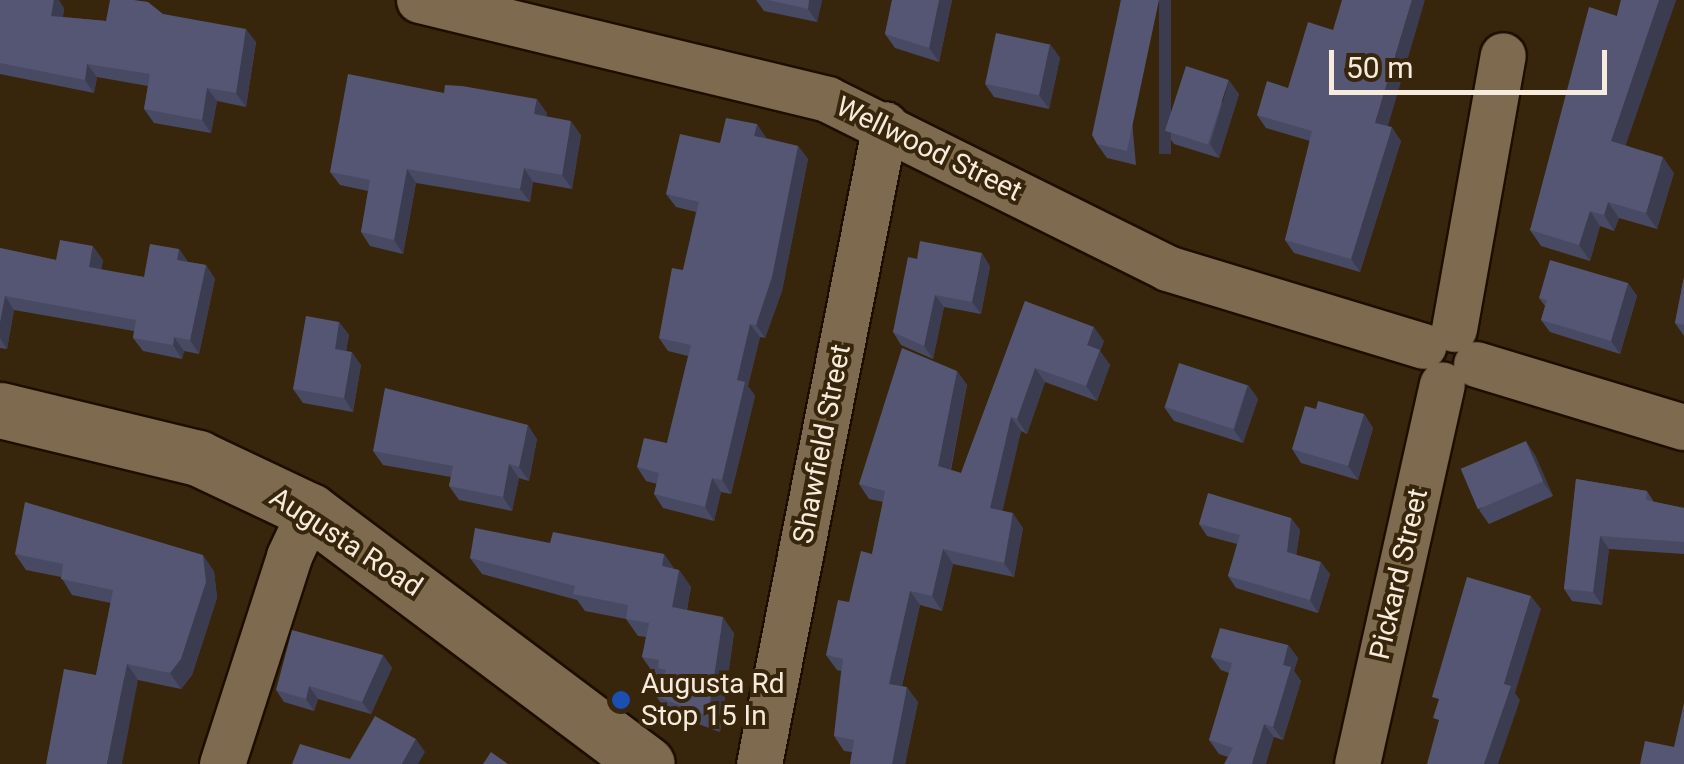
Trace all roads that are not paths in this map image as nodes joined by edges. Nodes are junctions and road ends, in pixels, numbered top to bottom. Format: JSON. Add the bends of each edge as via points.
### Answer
{"nodes":[{"id":1,"x":419,"y":0,"type":"edge"},
{"id":2,"x":1503,"y":55,"type":"dead end"},
{"id":3,"x":885,"y":124,"type":"junction"},
{"id":4,"x":1449,"y":356,"type":"junction"},
{"id":5,"x":0,"y":410,"type":"edge"},
{"id":6,"x":1684,"y":427,"type":"edge"},
{"id":7,"x":310,"y":511,"type":"junction"},
{"id":8,"x":222,"y":764,"type":"edge"},
{"id":9,"x":647,"y":764,"type":"edge"},
{"id":10,"x":759,"y":764,"type":"edge"},
{"id":11,"x":1357,"y":764,"type":"edge"}],
"edges":[{"from":1,"to":3,"type":"street","name":"Wellwood Street","via":[[827,98]]},
{"from":2,"to":4,"type":"street","name":"Pickard Street"},
{"from":3,"to":4,"type":"street","name":"Wellwood Street","via":[[1167,268]]},
{"from":3,"to":10,"type":"street","name":"Shawfield Street"},
{"from":4,"to":6,"type":"street","name":"Wellwood Street"},
{"from":4,"to":11,"type":"street","name":"Pickard Street"},
{"from":5,"to":7,"type":"main road","name":"Augusta Road","via":[[198,458]]},
{"from":7,"to":8,"type":"street","via":[[288,556]]},
{"from":7,"to":9,"type":"main road","name":"Augusta Road"}]}
